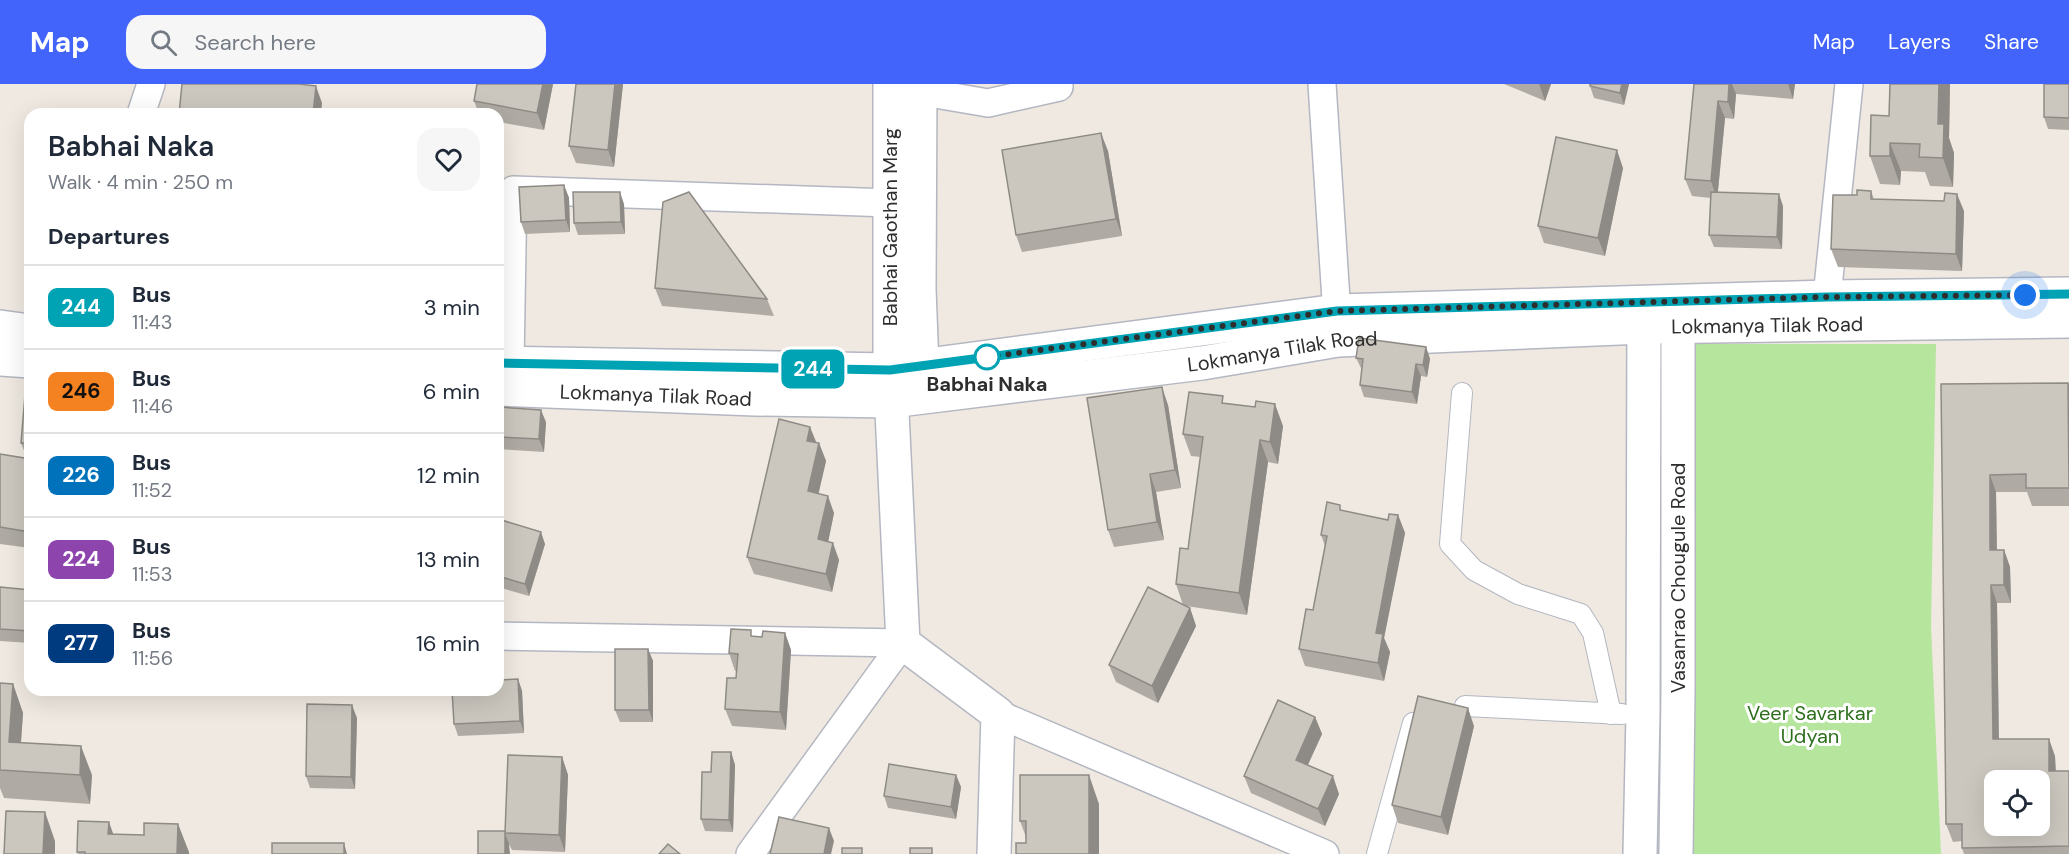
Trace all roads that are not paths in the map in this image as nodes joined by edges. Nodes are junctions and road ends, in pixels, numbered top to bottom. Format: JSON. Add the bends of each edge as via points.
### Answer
{"nodes":[{"id":1,"x":151,"y":84,"type":"edge"},
{"id":2,"x":1059,"y":84,"type":"edge"},
{"id":3,"x":1322,"y":84,"type":"edge"},
{"id":4,"x":1850,"y":84,"type":"edge"},
{"id":5,"x":905,"y":87,"type":"edge"},
{"id":6,"x":143,"y":108,"type":"edge"},
{"id":7,"x":890,"y":203,"type":"junction"},
{"id":8,"x":2069,"y":294,"type":"edge"},
{"id":9,"x":1827,"y":297,"type":"junction"},
{"id":10,"x":1678,"y":314,"type":"junction"},
{"id":11,"x":1644,"y":315,"type":"junction"},
{"id":12,"x":2069,"y":321,"type":"edge"},
{"id":13,"x":1338,"y":326,"type":"junction"},
{"id":14,"x":0,"y":327,"type":"edge"},
{"id":15,"x":24,"y":330,"type":"edge"},
{"id":16,"x":504,"y":339,"type":"edge"},
{"id":17,"x":0,"y":359,"type":"edge"},
{"id":18,"x":24,"y":361,"type":"edge"},
{"id":19,"x":922,"y":366,"type":"junction"},
{"id":20,"x":504,"y":372,"type":"edge"},
{"id":21,"x":891,"y":385,"type":"junction"},
{"id":22,"x":1462,"y":393,"type":"dead end"},
{"id":23,"x":504,"y":636,"type":"edge"},
{"id":24,"x":903,"y":643,"type":"junction"},
{"id":25,"x":1464,"y":706,"type":"edge"},
{"id":26,"x":998,"y":714,"type":"junction"},
{"id":27,"x":1415,"y":714,"type":"edge"},
{"id":28,"x":1627,"y":714,"type":"junction"},
{"id":29,"x":750,"y":854,"type":"edge"},
{"id":30,"x":994,"y":854,"type":"edge"},
{"id":31,"x":1324,"y":854,"type":"edge"},
{"id":32,"x":1377,"y":854,"type":"edge"},
{"id":33,"x":1640,"y":854,"type":"edge"},
{"id":34,"x":1676,"y":854,"type":"edge"}],
"edges":[{"from":1,"to":6,"type":"street"},
{"from":2,"to":5,"type":"street","via":[[988,103]]},
{"from":3,"to":13,"type":"street"},
{"from":4,"to":9,"type":"street"},
{"from":5,"to":7,"type":"main road","name":"Babhai Gaothan Marg"},
{"from":5,"to":19,"type":"main road","name":"Babhai Gaothan Marg"},
{"from":7,"to":16,"type":"street","via":[[513,190]]},
{"from":7,"to":21,"type":"main road","name":"Babhai Gaothan Marg"},
{"from":8,"to":9,"type":"main road","name":"Lokmanya Tilak Road"},
{"from":9,"to":10,"type":"main road","name":"Lokmanya Tilak Road"},
{"from":10,"to":11,"type":"main road","name":"Lokmanya Tilak Road"},
{"from":10,"to":12,"type":"main road","name":"Lokmanya Tilak Road"},
{"from":10,"to":34,"type":"main road","name":"Vasanrao Chougule Road"},
{"from":11,"to":13,"type":"main road","name":"Lokmanya Tilak Road"},
{"from":11,"to":28,"type":"main road","name":"Vasanrao Chougule Road"},
{"from":13,"to":19,"type":"main road","name":"Lokmanya Tilak Road"},
{"from":13,"to":21,"type":"main road","name":"Lokmanya Tilak Road","via":[[1202,363]]},
{"from":14,"to":15,"type":"main road"},
{"from":17,"to":18,"type":"main road"},
{"from":19,"to":21,"type":"main road","name":"Lokmanya Tilak Road"},
{"from":20,"to":21,"type":"main road","name":"Lokmanya Tilak Road"},
{"from":21,"to":24,"type":"main road","name":"Babhai Gaothan Marg"},
{"from":22,"to":28,"type":"street","via":[[1450,544],[1474,570],[1518,594],[1581,614]]},
{"from":23,"to":24,"type":"street"},
{"from":24,"to":26,"type":"main road"},
{"from":24,"to":29,"type":"street"},
{"from":25,"to":28,"type":"street"},
{"from":26,"to":30,"type":"main road"},
{"from":26,"to":31,"type":"street"},
{"from":27,"to":32,"type":"street"},
{"from":28,"to":33,"type":"main road","name":"Vasanrao Chougule Road"}]}
